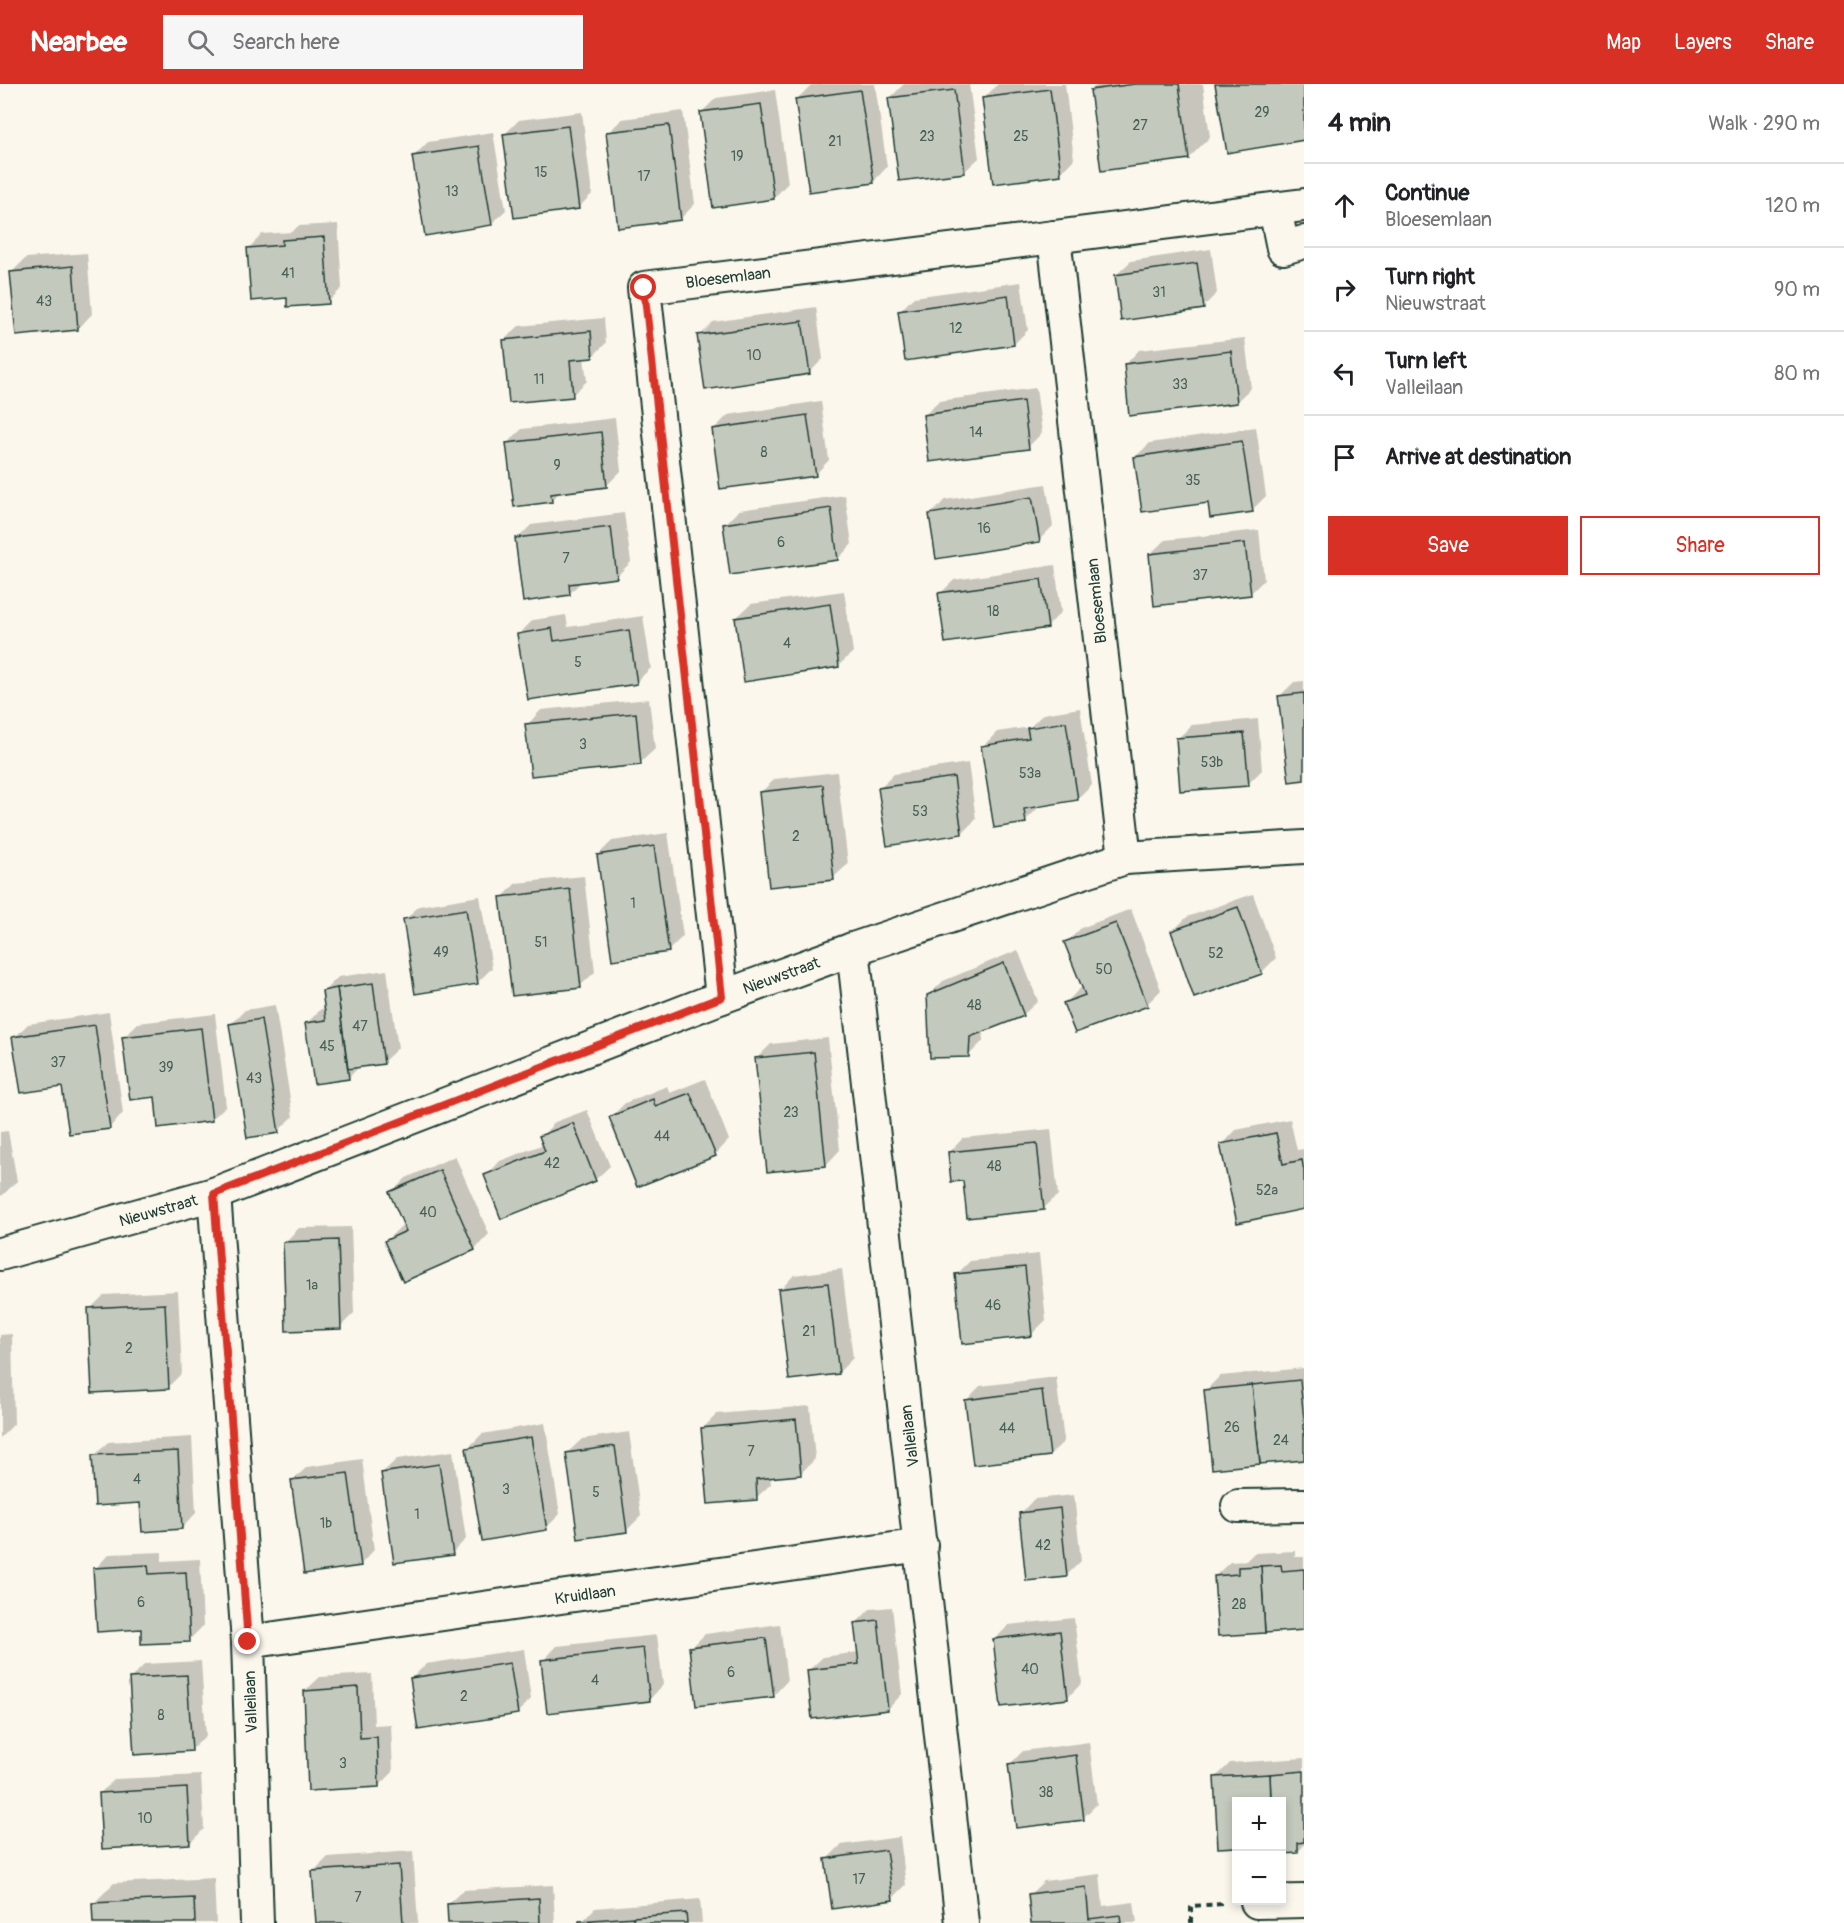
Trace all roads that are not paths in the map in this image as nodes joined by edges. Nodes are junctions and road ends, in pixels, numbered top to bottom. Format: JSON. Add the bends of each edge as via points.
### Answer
{"nodes":[{"id":1,"x":1289,"y":207,"type":"edge"},
{"id":2,"x":1054,"y":237,"type":"junction"},
{"id":3,"x":1304,"y":242,"type":"edge"},
{"id":4,"x":1304,"y":847,"type":"edge"},
{"id":5,"x":1125,"y":858,"type":"junction"},
{"id":6,"x":853,"y":949,"type":"junction"},
{"id":7,"x":722,"y":997,"type":"junction"},
{"id":8,"x":214,"y":1194,"type":"junction"},
{"id":9,"x":0,"y":1254,"type":"edge"},
{"id":10,"x":1304,"y":1505,"type":"edge"},
{"id":11,"x":1238,"y":1506,"type":"dead end"},
{"id":12,"x":921,"y":1545,"type":"junction"},
{"id":13,"x":248,"y":1642,"type":"junction"},
{"id":14,"x":1286,"y":1901,"type":"edge"},
{"id":15,"x":1304,"y":1901,"type":"edge"},
{"id":16,"x":257,"y":1923,"type":"edge"},
{"id":17,"x":962,"y":1923,"type":"edge"}],
"edges":[{"from":1,"to":2,"type":"street","name":"Bloesemlaan"},
{"from":1,"to":3,"type":"street","name":"Bloesemlaan","via":[[1283,248]]},
{"from":2,"to":5,"type":"street","name":"Bloesemlaan"},
{"from":2,"to":7,"type":"street","name":"Bloesemlaan","via":[[644,288]]},
{"from":4,"to":5,"type":"street","name":"Nieuwstraat"},
{"from":5,"to":6,"type":"street","name":"Nieuwstraat"},
{"from":6,"to":7,"type":"street","name":"Nieuwstraat"},
{"from":6,"to":12,"type":"street","name":"Valleilaan"},
{"from":7,"to":8,"type":"street","name":"Nieuwstraat"},
{"from":8,"to":9,"type":"street","name":"Nieuwstraat"},
{"from":8,"to":13,"type":"street","name":"Valleilaan"},
{"from":10,"to":11,"type":"street"},
{"from":12,"to":13,"type":"street","name":"Kruidlaan"},
{"from":12,"to":17,"type":"street","name":"Valleilaan"},
{"from":13,"to":16,"type":"street","name":"Valleilaan"},
{"from":14,"to":15,"type":"street"}]}
